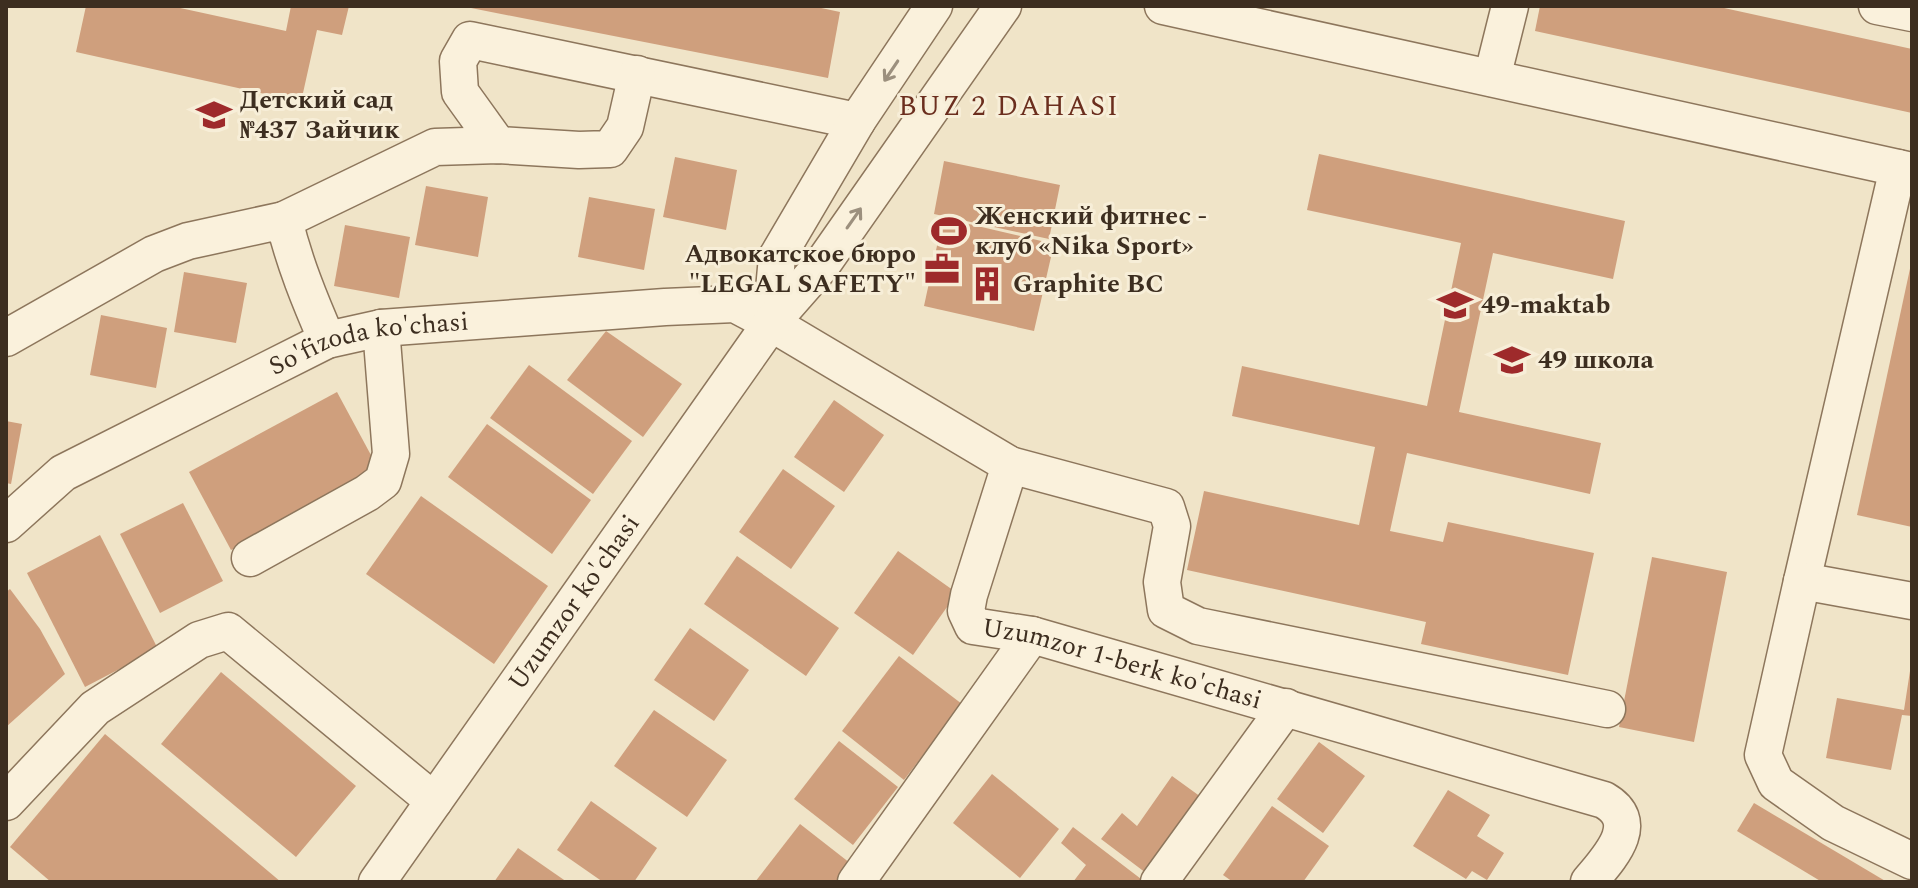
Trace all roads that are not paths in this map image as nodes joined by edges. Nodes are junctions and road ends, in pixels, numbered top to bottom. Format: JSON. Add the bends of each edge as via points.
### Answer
{"nodes":[{"id":1,"x":934,"y":6,"type":"edge"},
{"id":2,"x":1003,"y":6,"type":"edge"},
{"id":3,"x":1163,"y":6,"type":"edge"},
{"id":4,"x":1510,"y":6,"type":"edge"},
{"id":5,"x":1877,"y":6,"type":"edge"},
{"id":6,"x":1912,"y":13,"type":"edge"},
{"id":7,"x":637,"y":74,"type":"junction"},
{"id":8,"x":1492,"y":78,"type":"junction"},
{"id":9,"x":857,"y":121,"type":"junction"},
{"id":10,"x":498,"y":145,"type":"junction"},
{"id":11,"x":1905,"y":170,"type":"edge"},
{"id":12,"x":284,"y":220,"type":"junction"},
{"id":13,"x":771,"y":323,"type":"junction"},
{"id":14,"x":381,"y":328,"type":"junction"},
{"id":15,"x":6,"y":338,"type":"edge"},
{"id":16,"x":327,"y":340,"type":"junction"},
{"id":17,"x":1010,"y":465,"type":"junction"},
{"id":18,"x":6,"y":524,"type":"edge"},
{"id":19,"x":250,"y":558,"type":"dead end"},
{"id":20,"x":1802,"y":581,"type":"junction"},
{"id":21,"x":1912,"y":601,"type":"edge"},
{"id":22,"x":1032,"y":635,"type":"junction"},
{"id":23,"x":1286,"y":707,"type":"junction"},
{"id":24,"x":1607,"y":709,"type":"dead end"},
{"id":25,"x":434,"y":801,"type":"junction"},
{"id":26,"x":6,"y":802,"type":"edge"},
{"id":27,"x":1912,"y":861,"type":"edge"},
{"id":28,"x":377,"y":882,"type":"edge"},
{"id":29,"x":856,"y":882,"type":"edge"},
{"id":30,"x":1159,"y":882,"type":"edge"},
{"id":31,"x":1589,"y":882,"type":"edge"}],
"edges":[{"from":1,"to":9,"type":"street","name":"Uzumzor ko'chasi","one_way":true},
{"from":13,"to":2,"type":"street","name":"Uzumzor ko'chasi","one_way":true,"via":[[821,266]]},
{"from":3,"to":8,"type":"street"},
{"from":4,"to":8,"type":"street"},
{"from":5,"to":6,"type":"street"},
{"from":7,"to":9,"type":"street"},
{"from":7,"to":10,"type":"street","via":[[625,127],[610,149]]},
{"from":7,"to":10,"type":"street","via":[[470,40],[458,61],[460,92]]},
{"from":8,"to":11,"type":"street"},
{"from":9,"to":13,"type":"street","name":"Uzumzor ko'chasi","via":[[777,257]]},
{"from":10,"to":12,"type":"street","via":[[435,147]]},
{"from":11,"to":20,"type":"street"},
{"from":12,"to":15,"type":"street","via":[[154,254]]},
{"from":12,"to":16,"type":"street"},
{"from":13,"to":14,"type":"street","name":"So'fizoda ko'chasi","via":[[735,304]]},
{"from":13,"to":17,"type":"street"},
{"from":13,"to":25,"type":"street","name":"Uzumzor ko'chasi"},
{"from":14,"to":16,"type":"street","name":"So'fizoda ko'chasi"},
{"from":14,"to":19,"type":"street","via":[[391,454],[383,481]]},
{"from":16,"to":18,"type":"street","name":"So'fizoda ko'chasi","via":[[63,473]]},
{"from":17,"to":22,"type":"street","name":"Uzumzor 1-berk ko'chasi","via":[[966,611],[973,626]]},
{"from":17,"to":24,"type":"street","via":[[1166,507],[1172,526],[1162,582],[1166,610],[1198,626]]},
{"from":20,"to":21,"type":"street"},
{"from":20,"to":27,"type":"street","via":[[1763,755],[1776,783],[1833,823]]},
{"from":22,"to":23,"type":"street","name":"Uzumzor 1-berk ko'chasi"},
{"from":22,"to":29,"type":"street"},
{"from":23,"to":30,"type":"street"},
{"from":23,"to":31,"type":"street","name":"Uzumzor 1-berk ko'chasi","via":[[1611,803],[1619,815],[1620,839]]},
{"from":25,"to":26,"type":"street","via":[[228,631],[199,640],[95,708]]},
{"from":25,"to":28,"type":"street","name":"Uzumzor ko'chasi"}]}
